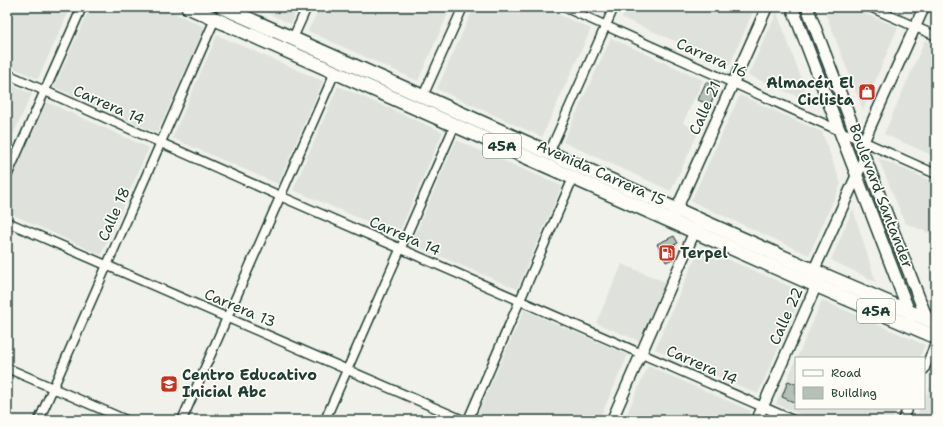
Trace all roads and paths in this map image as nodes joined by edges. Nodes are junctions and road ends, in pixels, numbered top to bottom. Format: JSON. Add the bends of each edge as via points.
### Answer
{"nodes":[{"id":1,"x":82,"y":7,"type":"edge"},
{"id":2,"x":188,"y":7,"type":"edge"},
{"id":3,"x":222,"y":7,"type":"edge"},
{"id":4,"x":307,"y":7,"type":"edge"},
{"id":5,"x":463,"y":7,"type":"edge"},
{"id":6,"x":564,"y":7,"type":"edge"},
{"id":7,"x":614,"y":7,"type":"edge"},
{"id":8,"x":766,"y":7,"type":"edge"},
{"id":9,"x":792,"y":7,"type":"edge"},
{"id":10,"x":807,"y":7,"type":"edge"},
{"id":11,"x":870,"y":7,"type":"edge"},
{"id":12,"x":924,"y":7,"type":"edge"},
{"id":13,"x":215,"y":19,"type":"junction"},
{"id":14,"x":606,"y":26,"type":"junction"},
{"id":15,"x":915,"y":27,"type":"junction"},
{"id":16,"x":936,"y":36,"type":"edge"},
{"id":17,"x":293,"y":38,"type":"junction"},
{"id":18,"x":335,"y":72,"type":"junction"},
{"id":19,"x":7,"y":74,"type":"edge"},
{"id":20,"x":733,"y":82,"type":"junction"},
{"id":21,"x":44,"y":91,"type":"junction"},
{"id":22,"x":423,"y":96,"type":"junction"},
{"id":23,"x":455,"y":125,"type":"junction"},
{"id":24,"x":839,"y":130,"type":"junction"},
{"id":25,"x":160,"y":143,"type":"junction"},
{"id":26,"x":862,"y":146,"type":"junction"},
{"id":27,"x":549,"y":153,"type":"junction"},
{"id":28,"x":936,"y":174,"type":"edge"},
{"id":29,"x":7,"y":176,"type":"edge"},
{"id":30,"x":857,"y":176,"type":"junction"},
{"id":31,"x":573,"y":178,"type":"junction"},
{"id":32,"x":280,"y":196,"type":"junction"},
{"id":33,"x":677,"y":209,"type":"junction"},
{"id":34,"x":700,"y":220,"type":"junction"},
{"id":35,"x":7,"y":222,"type":"edge"},
{"id":36,"x":671,"y":222,"type":"junction"},
{"id":37,"x":694,"y":232,"type":"junction"},
{"id":38,"x":400,"y":249,"type":"junction"},
{"id":39,"x":107,"y":266,"type":"junction"},
{"id":40,"x":814,"y":270,"type":"junction"},
{"id":41,"x":816,"y":286,"type":"junction"},
{"id":42,"x":520,"y":301,"type":"junction"},
{"id":43,"x":909,"y":311,"type":"junction"},
{"id":44,"x":227,"y":318,"type":"junction"},
{"id":45,"x":931,"y":321,"type":"edge"},
{"id":46,"x":916,"y":328,"type":"junction"},
{"id":47,"x":936,"y":337,"type":"edge"},
{"id":48,"x":936,"y":342,"type":"edge"},
{"id":49,"x":641,"y":354,"type":"junction"},
{"id":50,"x":7,"y":368,"type":"edge"},
{"id":51,"x":925,"y":368,"type":"edge"},
{"id":52,"x":347,"y":370,"type":"junction"},
{"id":53,"x":53,"y":388,"type":"junction"},
{"id":54,"x":763,"y":407,"type":"junction"},
{"id":55,"x":908,"y":409,"type":"edge"},
{"id":56,"x":39,"y":420,"type":"edge"},
{"id":57,"x":126,"y":420,"type":"edge"},
{"id":58,"x":182,"y":420,"type":"edge"},
{"id":59,"x":325,"y":420,"type":"edge"},
{"id":60,"x":463,"y":420,"type":"edge"},
{"id":61,"x":468,"y":420,"type":"edge"},
{"id":62,"x":612,"y":420,"type":"edge"},
{"id":63,"x":757,"y":420,"type":"edge"},
{"id":64,"x":793,"y":420,"type":"edge"},
{"id":65,"x":902,"y":420,"type":"edge"}],
"edges":[{"from":1,"to":21,"type":"street"},
{"from":2,"to":13,"type":"main road","name":"Avenida Carrera 15","number":"45A"},
{"from":3,"to":17,"type":"main road","name":"Avenida Carrera 15","number":"45A"},
{"from":4,"to":17,"type":"street"},
{"from":5,"to":22,"type":"street"},
{"from":6,"to":14,"type":"street","name":"Carrera 16"},
{"from":7,"to":14,"type":"street"},
{"from":8,"to":20,"type":"street","name":"Calle 21"},
{"from":9,"to":24,"type":"main road","name":"Boulevard Santander"},
{"from":10,"to":26,"type":"main road","name":"Boulevard Santander"},
{"from":11,"to":15,"type":"street"},
{"from":12,"to":15,"type":"street","name":"Calle 22"},
{"from":13,"to":18,"type":"main road","name":"Avenida Carrera 15","number":"45A"},
{"from":13,"to":25,"type":"street","name":"Calle 18"},
{"from":14,"to":20,"type":"street","name":"Carrera 16"},
{"from":14,"to":27,"type":"street"},
{"from":15,"to":16,"type":"street"},
{"from":15,"to":26,"type":"street","name":"Calle 22"},
{"from":17,"to":22,"type":"main road","name":"Avenida Carrera 15","number":"45A"},
{"from":18,"to":23,"type":"main road","name":"Avenida Carrera 15","number":"45A"},
{"from":18,"to":32,"type":"street"},
{"from":19,"to":21,"type":"street","name":"Carrera 14"},
{"from":20,"to":24,"type":"street","name":"Carrera 16"},
{"from":20,"to":33,"type":"street","name":"Calle 21"},
{"from":21,"to":25,"type":"street","name":"Carrera 14"},
{"from":21,"to":29,"type":"street"},
{"from":22,"to":27,"type":"main road","name":"Avenida Carrera 15","number":"45A"},
{"from":23,"to":31,"type":"main road","name":"Avenida Carrera 15","number":"45A"},
{"from":23,"to":38,"type":"street"},
{"from":24,"to":26,"type":"street","name":"Carrera 16"},
{"from":24,"to":30,"type":"main road","name":"Boulevard Santander"},
{"from":25,"to":32,"type":"street","name":"Carrera 14"},
{"from":25,"to":39,"type":"street","name":"Calle 18"},
{"from":26,"to":28,"type":"street","name":"Carrera 16"},
{"from":26,"to":30,"type":"street","name":"Calle 22"},
{"from":26,"to":45,"type":"main road","name":"Boulevard Santander"},
{"from":27,"to":33,"type":"main road","name":"Avenida Carrera 15","number":"45A"},
{"from":30,"to":40,"type":"street","name":"Calle 22"},
{"from":30,"to":43,"type":"main road","name":"Boulevard Santander"},
{"from":31,"to":36,"type":"main road","name":"Avenida Carrera 15","number":"45A"},
{"from":31,"to":42,"type":"street"},
{"from":32,"to":38,"type":"street","name":"Carrera 14"},
{"from":32,"to":44,"type":"street"},
{"from":33,"to":34,"type":"main road","name":"Avenida Carrera 15","number":"45A"},
{"from":33,"to":36,"type":"street","name":"Calle 21"},
{"from":34,"to":37,"type":"street"},
{"from":34,"to":40,"type":"main road","name":"Avenida Carrera 15","number":"45A"},
{"from":35,"to":39,"type":"street","name":"Carrera 13"},
{"from":36,"to":37,"type":"main road","name":"Avenida Carrera 15","number":"45A"},
{"from":37,"to":41,"type":"main road","name":"Avenida Carrera 15","number":"45A"},
{"from":37,"to":49,"type":"street"},
{"from":38,"to":42,"type":"street","name":"Carrera 14"},
{"from":38,"to":52,"type":"street"},
{"from":39,"to":44,"type":"street","name":"Carrera 13"},
{"from":39,"to":53,"type":"street","name":"Calle 18"},
{"from":40,"to":41,"type":"street","name":"Calle 22"},
{"from":40,"to":43,"type":"main road","name":"Avenida Carrera 15","number":"45A"},
{"from":41,"to":46,"type":"main road","name":"Avenida Carrera 15","number":"45A"},
{"from":41,"to":54,"type":"street","name":"Calle 22"},
{"from":42,"to":49,"type":"street","name":"Carrera 14"},
{"from":42,"to":61,"type":"street"},
{"from":43,"to":45,"type":"main road","name":"Avenida Carrera 15","number":"45A"},
{"from":43,"to":46,"type":"main road","name":"Boulevard Santander"},
{"from":44,"to":52,"type":"street","name":"Carrera 13"},
{"from":44,"to":58,"type":"street"},
{"from":46,"to":47,"type":"main road","name":"Avenida Carrera 15","number":"45A"},
{"from":48,"to":51,"type":"street"},
{"from":49,"to":54,"type":"street","name":"Carrera 14"},
{"from":49,"to":62,"type":"street"},
{"from":50,"to":53,"type":"street"},
{"from":52,"to":59,"type":"street"},
{"from":52,"to":60,"type":"street","name":"Carrera 13"},
{"from":53,"to":56,"type":"street","name":"Calle 18"},
{"from":53,"to":57,"type":"street"},
{"from":54,"to":63,"type":"street","name":"Calle 22"},
{"from":54,"to":64,"type":"street","name":"Carrera 14"},
{"from":55,"to":65,"type":"street"}]}
